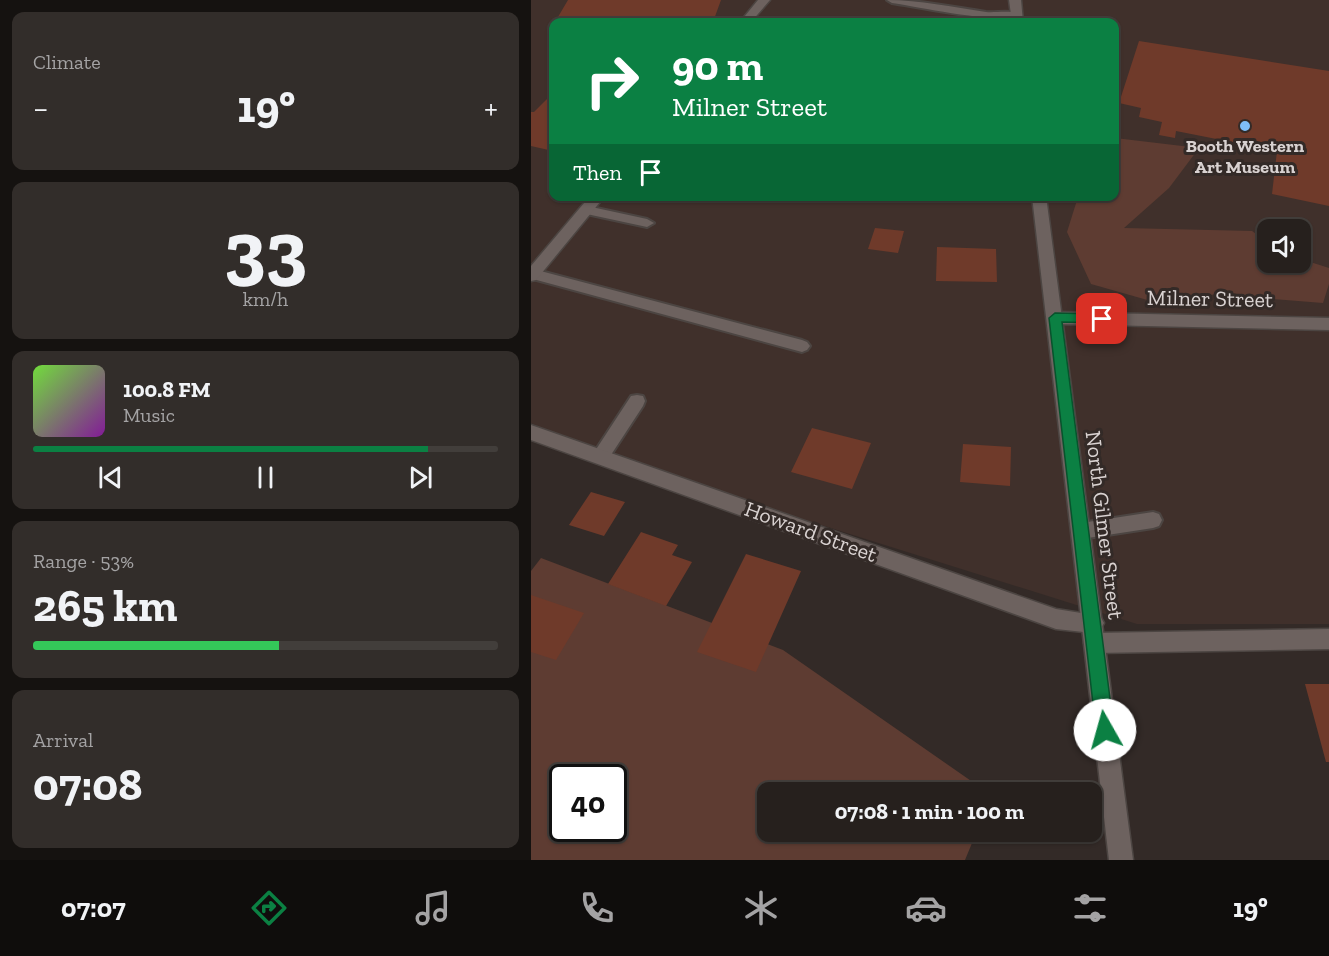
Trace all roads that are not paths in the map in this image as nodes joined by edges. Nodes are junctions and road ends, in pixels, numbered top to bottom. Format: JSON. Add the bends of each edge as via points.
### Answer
{"nodes":[{"id":1,"x":764,"y":0,"type":"edge"},
{"id":2,"x":892,"y":0,"type":"edge"},
{"id":3,"x":1015,"y":0,"type":"edge"},
{"id":4,"x":748,"y":18,"type":"edge"},
{"id":5,"x":1010,"y":18,"type":"edge"},
{"id":6,"x":1018,"y":18,"type":"edge"},
{"id":7,"x":594,"y":201,"type":"edge"},
{"id":8,"x":1040,"y":201,"type":"edge"},
{"id":9,"x":587,"y":210,"type":"junction"},
{"id":10,"x":647,"y":223,"type":"dead end"},
{"id":11,"x":532,"y":275,"type":"edge"},
{"id":12,"x":1055,"y":318,"type":"junction"},
{"id":13,"x":1329,"y":324,"type":"edge"},
{"id":14,"x":802,"y":346,"type":"dead end"},
{"id":15,"x":637,"y":400,"type":"dead end"},
{"id":16,"x":531,"y":432,"type":"edge"},
{"id":17,"x":601,"y":456,"type":"junction"},
{"id":18,"x":1153,"y":520,"type":"dead end"},
{"id":19,"x":1081,"y":531,"type":"junction"},
{"id":20,"x":1094,"y":633,"type":"junction"},
{"id":21,"x":1329,"y":639,"type":"edge"},
{"id":22,"x":1121,"y":860,"type":"edge"}],
"edges":[{"from":1,"to":4,"type":"street"},
{"from":2,"to":5,"type":"lane"},
{"from":3,"to":6,"type":"street"},
{"from":7,"to":9,"type":"street"},
{"from":8,"to":12,"type":"street","name":"North Gilmer Street"},
{"from":9,"to":10,"type":"lane"},
{"from":9,"to":11,"type":"street"},
{"from":11,"to":14,"type":"lane"},
{"from":12,"to":13,"type":"street","name":"Milner Street"},
{"from":12,"to":19,"type":"street","name":"North Gilmer Street"},
{"from":15,"to":17,"type":"lane"},
{"from":16,"to":17,"type":"street","name":"Howard Street"},
{"from":17,"to":20,"type":"street","name":"Howard Street"},
{"from":18,"to":19,"type":"lane"},
{"from":19,"to":20,"type":"street","name":"North Gilmer Street"},
{"from":20,"to":21,"type":"street","name":"Howard Street"},
{"from":20,"to":22,"type":"street","name":"North Gilmer Street"}]}
